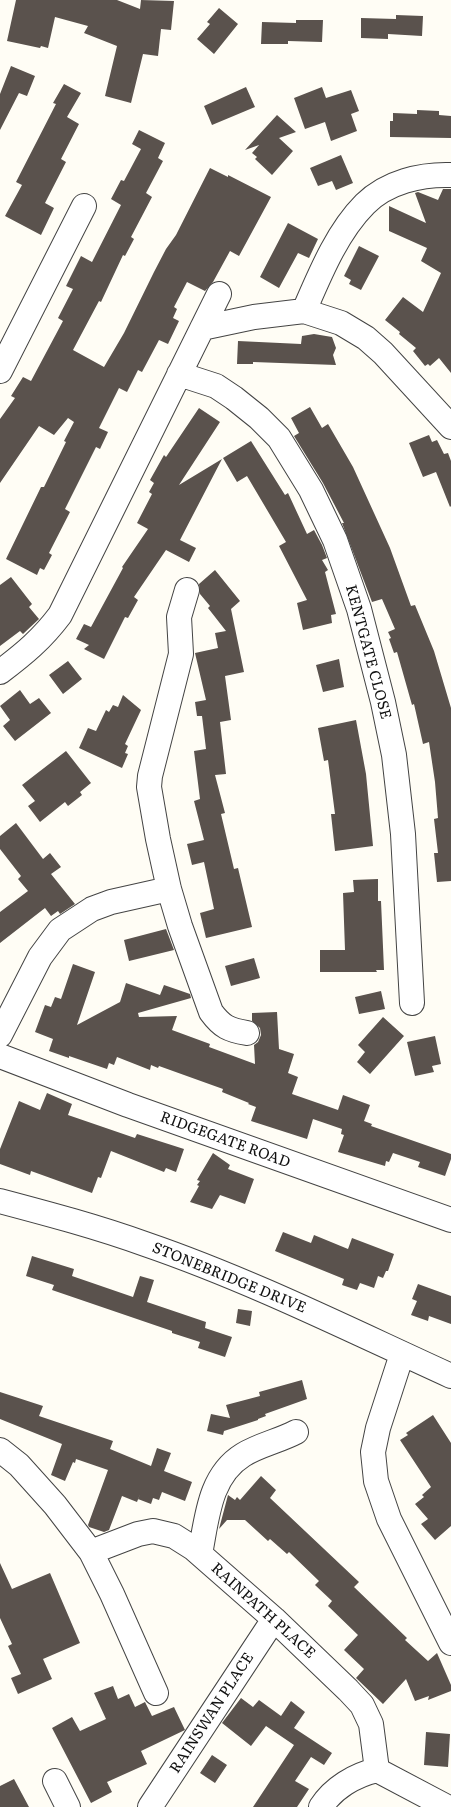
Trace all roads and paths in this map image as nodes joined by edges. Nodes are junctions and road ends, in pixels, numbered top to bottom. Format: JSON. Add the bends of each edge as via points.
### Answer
{"nodes":[{"id":1,"x":451,"y":175,"type":"edge"},
{"id":2,"x":84,"y":206,"type":"dead end"},
{"id":3,"x":218,"y":294,"type":"dead end"},
{"id":4,"x":304,"y":311,"type":"junction"},
{"id":5,"x":202,"y":328,"type":"junction"},
{"id":6,"x":0,"y":371,"type":"edge"},
{"id":7,"x":179,"y":374,"type":"junction"},
{"id":8,"x":451,"y":427,"type":"edge"},
{"id":9,"x":188,"y":590,"type":"dead end"},
{"id":10,"x":0,"y":672,"type":"edge"},
{"id":11,"x":169,"y":889,"type":"junction"},
{"id":12,"x":412,"y":1003,"type":"dead end"},
{"id":13,"x":247,"y":1033,"type":"dead end"},
{"id":14,"x":0,"y":1035,"type":"edge"},
{"id":15,"x":0,"y":1056,"type":"edge"},
{"id":16,"x":0,"y":1202,"type":"edge"},
{"id":17,"x":451,"y":1220,"type":"edge"},
{"id":18,"x":402,"y":1354,"type":"junction"},
{"id":19,"x":451,"y":1376,"type":"edge"},
{"id":20,"x":296,"y":1432,"type":"dead end"},
{"id":21,"x":0,"y":1450,"type":"edge"},
{"id":22,"x":91,"y":1552,"type":"junction"},
{"id":23,"x":200,"y":1554,"type":"junction"},
{"id":24,"x":274,"y":1620,"type":"junction"},
{"id":25,"x":451,"y":1643,"type":"edge"},
{"id":26,"x":156,"y":1693,"type":"dead end"},
{"id":27,"x":377,"y":1770,"type":"junction"},
{"id":28,"x":55,"y":1781,"type":"dead end"},
{"id":29,"x":68,"y":1807,"type":"edge"},
{"id":30,"x":150,"y":1807,"type":"edge"},
{"id":31,"x":321,"y":1807,"type":"edge"},
{"id":32,"x":447,"y":1807,"type":"edge"}],
"edges":[{"from":1,"to":4,"type":"street","via":[[416,177],[391,186],[366,203],[345,230]]},
{"from":2,"to":6,"type":"street"},
{"from":3,"to":5,"type":"street"},
{"from":4,"to":5,"type":"street"},
{"from":4,"to":8,"type":"street","via":[[342,323],[366,338]]},
{"from":5,"to":7,"type":"street"},
{"from":7,"to":10,"type":"street","via":[[60,615],[46,634]]},
{"from":7,"to":12,"type":"street","name":"KENTGATE CLOSE","via":[[216,386],[259,418],[278,438],[311,490],[335,540],[359,609],[394,755],[403,834]]},
{"from":9,"to":11,"type":"street","via":[[179,617],[181,654],[150,776],[158,839]]},
{"from":11,"to":13,"type":"street","via":[[211,1012],[219,1023]]},
{"from":11,"to":14,"type":"street","via":[[111,902],[60,930],[40,957]]},
{"from":15,"to":17,"type":"street","name":"RIDGEGATE ROAD"},
{"from":16,"to":18,"type":"street","name":"STONEBRIDGE DRIVE","via":[[88,1225],[156,1248],[300,1306]]},
{"from":18,"to":19,"type":"street","name":"STONEBRIDGE DRIVE"},
{"from":18,"to":25,"type":"street","via":[[373,1452],[376,1480],[389,1519]]},
{"from":20,"to":23,"type":"street","via":[[242,1455],[219,1478]]},
{"from":21,"to":22,"type":"street","via":[[20,1465]]},
{"from":22,"to":23,"type":"street","name":"RAINPATH PLACE","via":[[153,1531],[174,1536]]},
{"from":22,"to":26,"type":"street"},
{"from":23,"to":24,"type":"street","name":"RAINPATH PLACE"},
{"from":24,"to":27,"type":"street","name":"RAINPATH PLACE","via":[[362,1705],[371,1724]]},
{"from":24,"to":30,"type":"street","name":"RAINSWAN PLACE"},
{"from":27,"to":31,"type":"street","via":[[355,1776]]},
{"from":27,"to":32,"type":"street"},
{"from":28,"to":29,"type":"street"}]}
